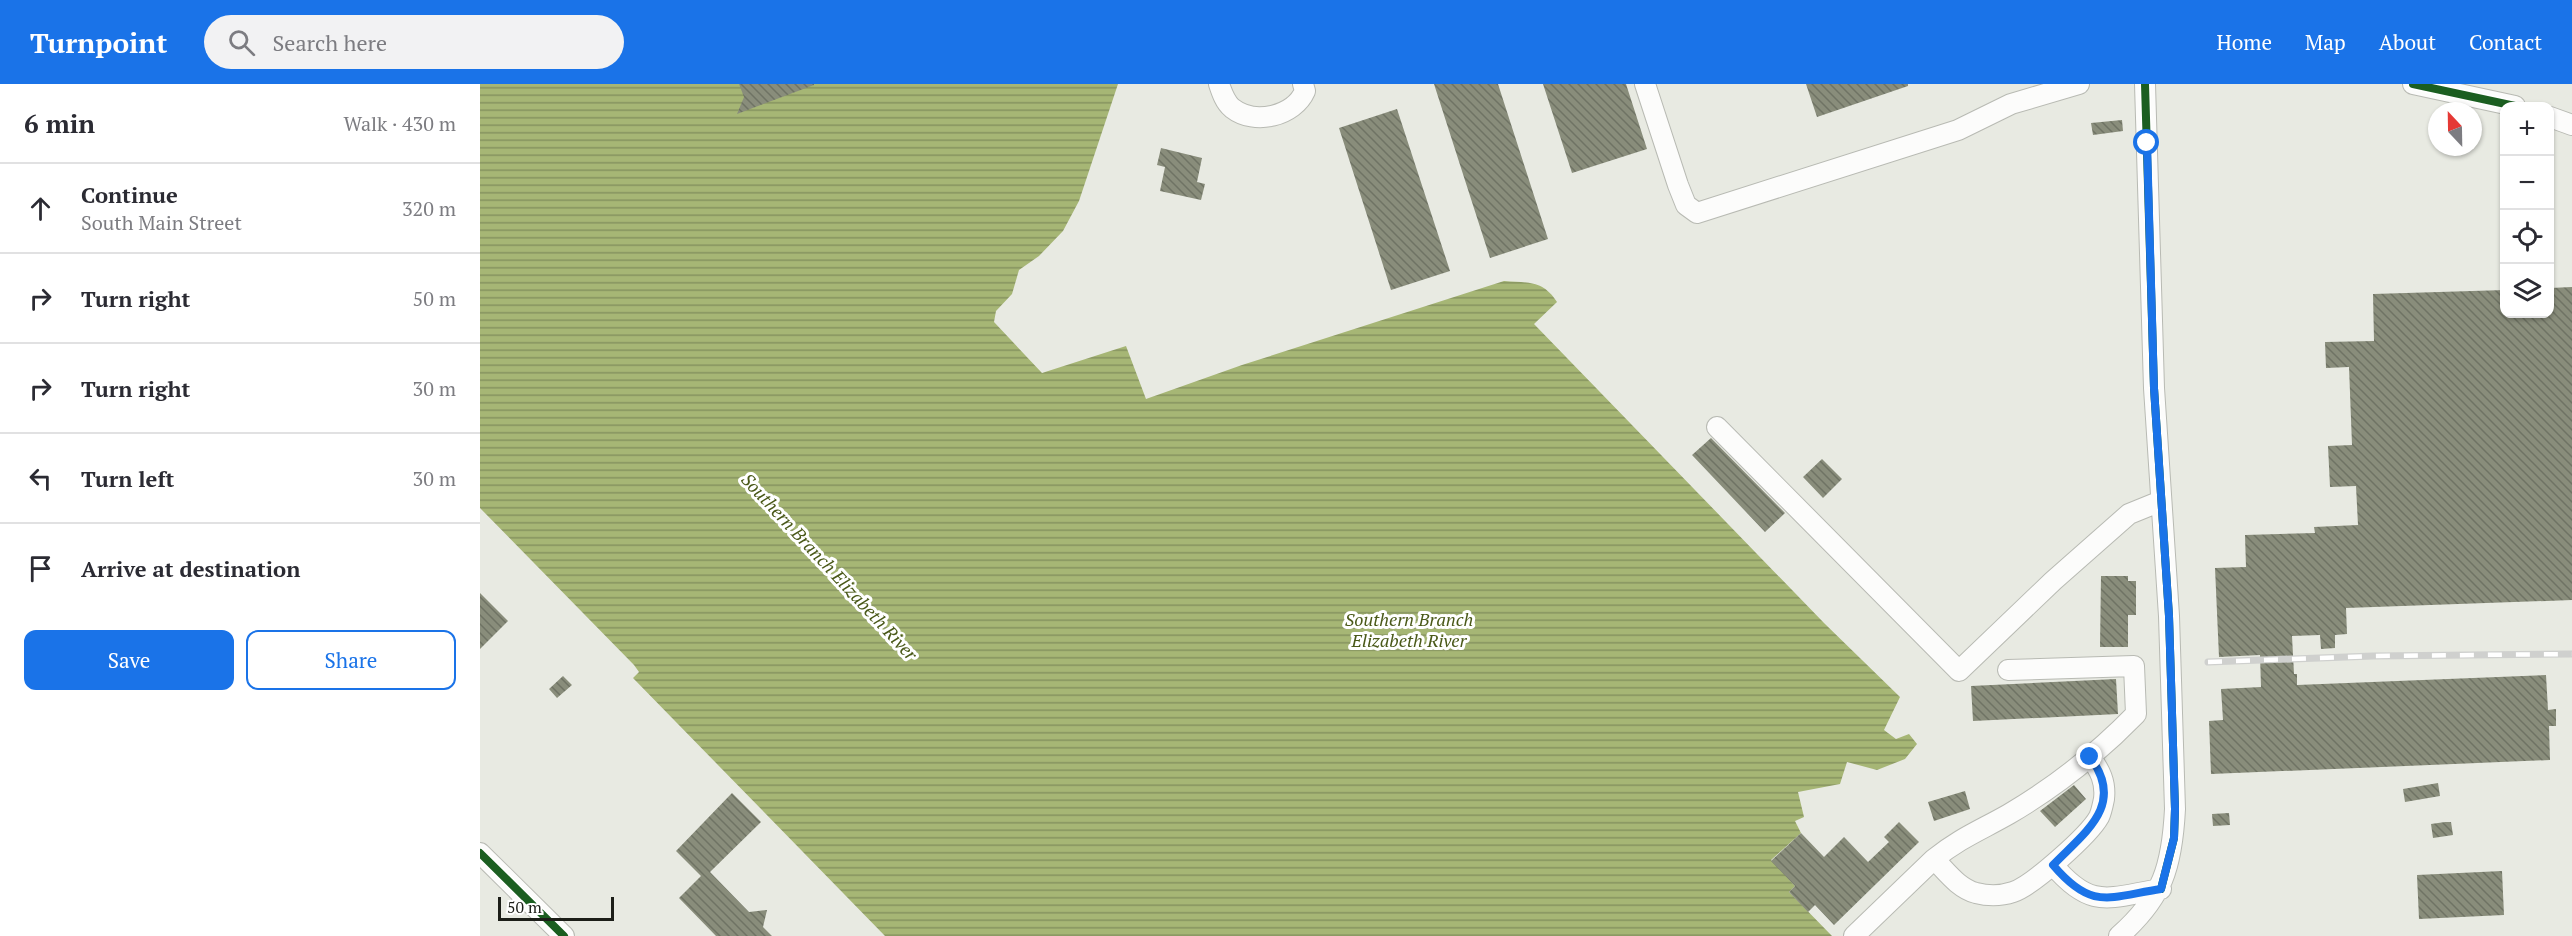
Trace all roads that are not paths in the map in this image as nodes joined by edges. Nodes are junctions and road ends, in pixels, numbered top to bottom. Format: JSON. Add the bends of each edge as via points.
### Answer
{"nodes":[{"id":1,"x":1219,"y":84,"type":"edge"},
{"id":2,"x":1303,"y":84,"type":"edge"},
{"id":3,"x":1645,"y":84,"type":"edge"},
{"id":4,"x":2079,"y":84,"type":"edge"},
{"id":5,"x":2145,"y":84,"type":"edge"},
{"id":6,"x":2413,"y":84,"type":"edge"},
{"id":7,"x":2500,"y":103,"type":"edge"},
{"id":8,"x":2554,"y":118,"type":"edge"},
{"id":9,"x":2572,"y":125,"type":"edge"},
{"id":10,"x":1717,"y":427,"type":"dead end"},
{"id":11,"x":2161,"y":501,"type":"junction"},
{"id":12,"x":2008,"y":670,"type":"dead end"},
{"id":13,"x":2090,"y":757,"type":"junction"},
{"id":14,"x":480,"y":853,"type":"edge"},
{"id":15,"x":1934,"y":859,"type":"junction"},
{"id":16,"x":2053,"y":865,"type":"junction"},
{"id":17,"x":2161,"y":889,"type":"junction"},
{"id":18,"x":564,"y":936,"type":"edge"},
{"id":19,"x":1854,"y":936,"type":"edge"},
{"id":20,"x":2119,"y":936,"type":"edge"}],
"edges":[{"from":1,"to":2,"type":"street","via":[[1231,107],[1250,117],[1262,118],[1301,101]]},
{"from":3,"to":4,"type":"street","via":[[1686,205],[1697,213],[1958,130],[2011,104]]},
{"from":5,"to":11,"type":"street"},
{"from":6,"to":7,"type":"street"},
{"from":8,"to":9,"type":"street"},
{"from":10,"to":11,"type":"street","via":[[1959,671],[2053,580],[2129,514]]},
{"from":11,"to":17,"type":"street","via":[[2175,809],[2174,838]]},
{"from":12,"to":13,"type":"street","via":[[2134,666],[2136,714]]},
{"from":13,"to":15,"type":"street","via":[[2010,813],[1956,841]]},
{"from":13,"to":16,"type":"street","via":[[2104,781],[2099,817]]},
{"from":14,"to":18,"type":"street"},
{"from":15,"to":16,"type":"street","via":[[1962,888],[1995,896],[2014,892]]},
{"from":15,"to":19,"type":"street"},
{"from":16,"to":17,"type":"street","via":[[2069,884],[2093,896],[2113,898]]},
{"from":17,"to":20,"type":"street"}]}
